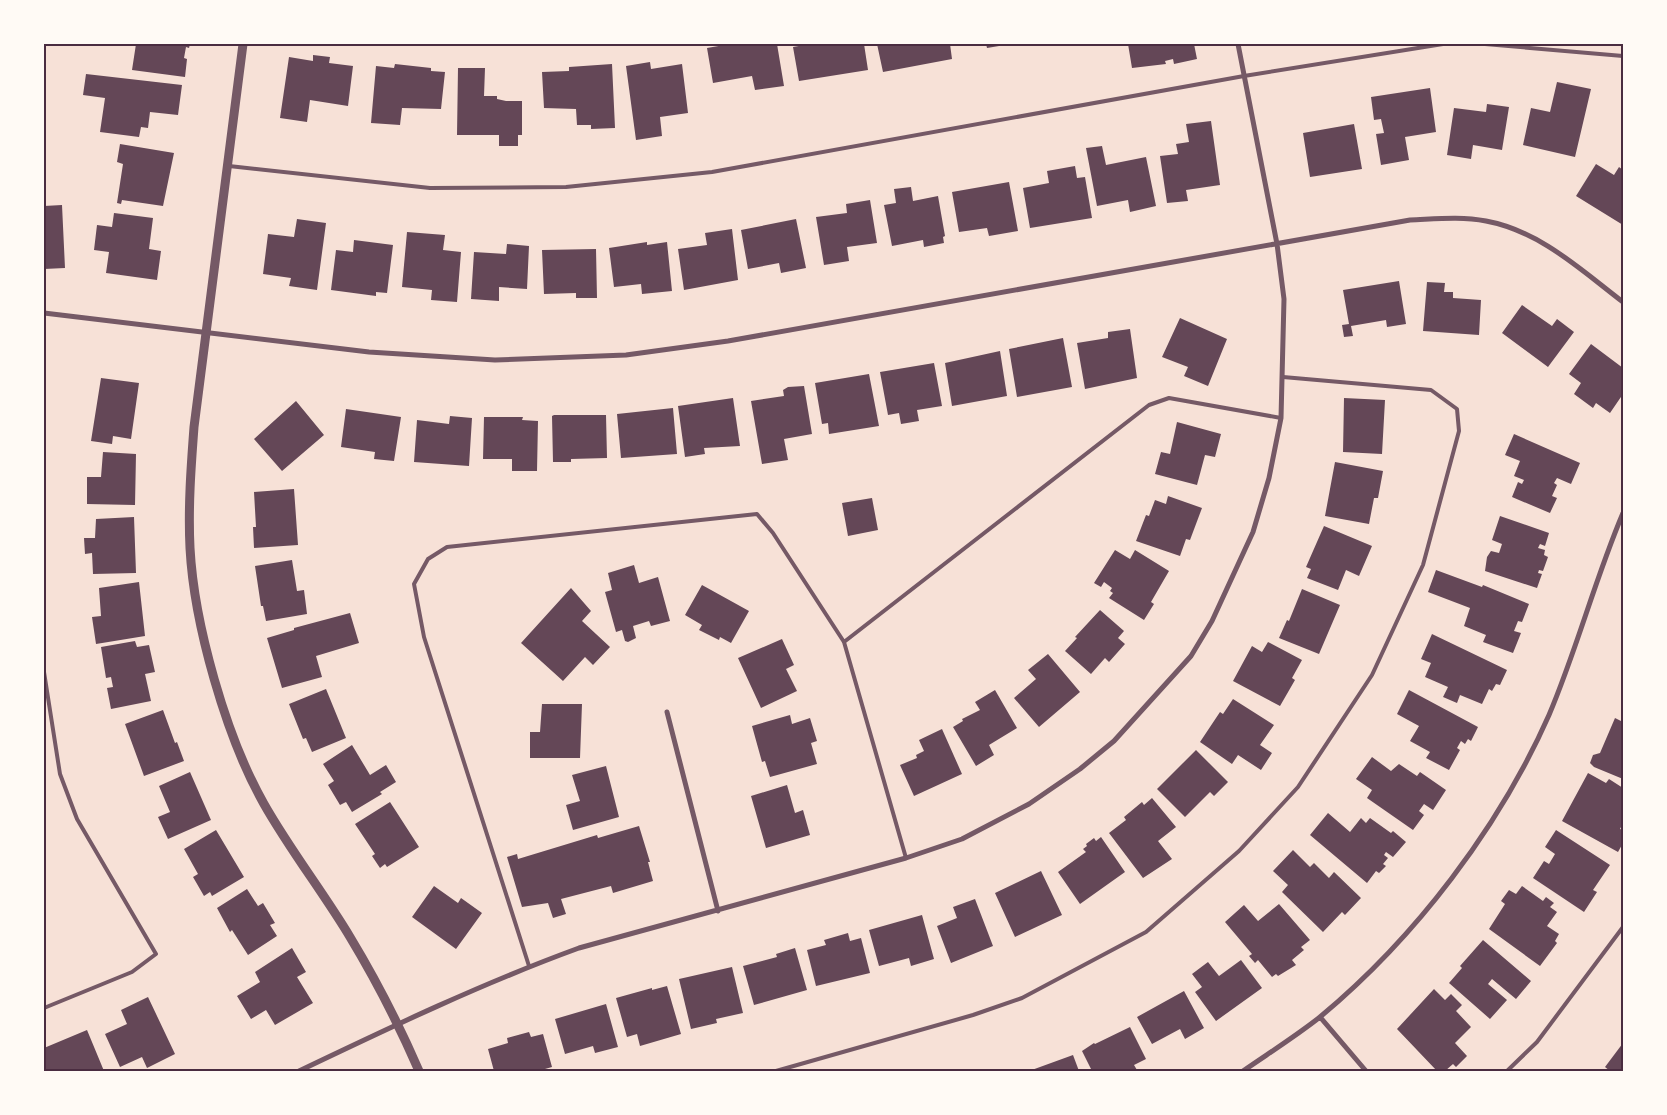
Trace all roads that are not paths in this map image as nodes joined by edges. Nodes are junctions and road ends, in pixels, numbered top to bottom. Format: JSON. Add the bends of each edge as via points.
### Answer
{"nodes":[{"id":1,"x":243,"y":44,"type":"edge"},
{"id":2,"x":1238,"y":44,"type":"edge"},
{"id":3,"x":1443,"y":44,"type":"edge"},
{"id":4,"x":1485,"y":44,"type":"edge"},
{"id":5,"x":1623,"y":56,"type":"edge"},
{"id":6,"x":1244,"y":76,"type":"junction"},
{"id":7,"x":229,"y":166,"type":"junction"},
{"id":8,"x":1277,"y":244,"type":"junction"},
{"id":9,"x":1623,"y":302,"type":"edge"},
{"id":10,"x":44,"y":313,"type":"edge"},
{"id":11,"x":208,"y":334,"type":"junction"},
{"id":12,"x":1283,"y":377,"type":"junction"},
{"id":13,"x":1281,"y":418,"type":"junction"},
{"id":14,"x":1623,"y":513,"type":"edge"},
{"id":15,"x":844,"y":642,"type":"junction"},
{"id":16,"x":44,"y":672,"type":"edge"},
{"id":17,"x":667,"y":712,"type":"dead end"},
{"id":18,"x":906,"y":858,"type":"junction"},
{"id":19,"x":718,"y":911,"type":"junction"},
{"id":20,"x":1623,"y":927,"type":"edge"},
{"id":21,"x":529,"y":966,"type":"junction"},
{"id":22,"x":44,"y":1008,"type":"edge"},
{"id":23,"x":1320,"y":1017,"type":"junction"},
{"id":24,"x":399,"y":1023,"type":"junction"},
{"id":25,"x":299,"y":1071,"type":"edge"},
{"id":26,"x":419,"y":1071,"type":"edge"},
{"id":27,"x":776,"y":1071,"type":"edge"},
{"id":28,"x":1243,"y":1071,"type":"edge"},
{"id":29,"x":1366,"y":1071,"type":"edge"},
{"id":30,"x":1507,"y":1071,"type":"edge"}],
"edges":[{"from":1,"to":7,"type":"street"},
{"from":2,"to":6,"type":"street"},
{"from":3,"to":6,"type":"lane"},
{"from":4,"to":5,"type":"lane"},
{"from":6,"to":7,"type":"lane","via":[[712,172],[566,187],[430,188]]},
{"from":6,"to":8,"type":"street"},
{"from":7,"to":11,"type":"street"},
{"from":8,"to":9,"type":"street","via":[[1410,220],[1486,220],[1526,234],[1561,254]]},
{"from":8,"to":11,"type":"street","via":[[728,341],[626,355],[495,360],[369,352]]},
{"from":8,"to":12,"type":"street","via":[[1284,298]]},
{"from":10,"to":11,"type":"street"},
{"from":11,"to":24,"type":"street","via":[[193,444],[190,550],[200,619],[217,686],[236,743],[264,803],[350,937]]},
{"from":12,"to":13,"type":"street"},
{"from":12,"to":27,"type":"lane","via":[[1431,390],[1457,409],[1458,432],[1423,565],[1372,674],[1298,787],[1239,850],[1146,932],[1022,998]]},
{"from":13,"to":15,"type":"lane","via":[[1169,398],[1150,405]]},
{"from":13,"to":18,"type":"street","via":[[1253,532],[1212,622],[1191,656],[1114,741],[1080,769],[1029,804],[962,839]]},
{"from":14,"to":23,"type":"street","via":[[1549,715],[1515,785],[1454,875],[1383,959]]},
{"from":15,"to":18,"type":"lane"},
{"from":15,"to":21,"type":"lane","via":[[773,533],[757,514],[447,547],[428,560],[414,584],[424,636]]},
{"from":16,"to":22,"type":"lane","via":[[60,774],[77,819],[156,954],[132,972]]},
{"from":17,"to":19,"type":"street"},
{"from":18,"to":19,"type":"street"},
{"from":19,"to":21,"type":"street","via":[[580,948]]},
{"from":20,"to":30,"type":"lane","via":[[1537,1042]]},
{"from":21,"to":24,"type":"street"},
{"from":23,"to":28,"type":"street"},
{"from":23,"to":29,"type":"street"},
{"from":24,"to":25,"type":"street"},
{"from":24,"to":26,"type":"street"}]}
